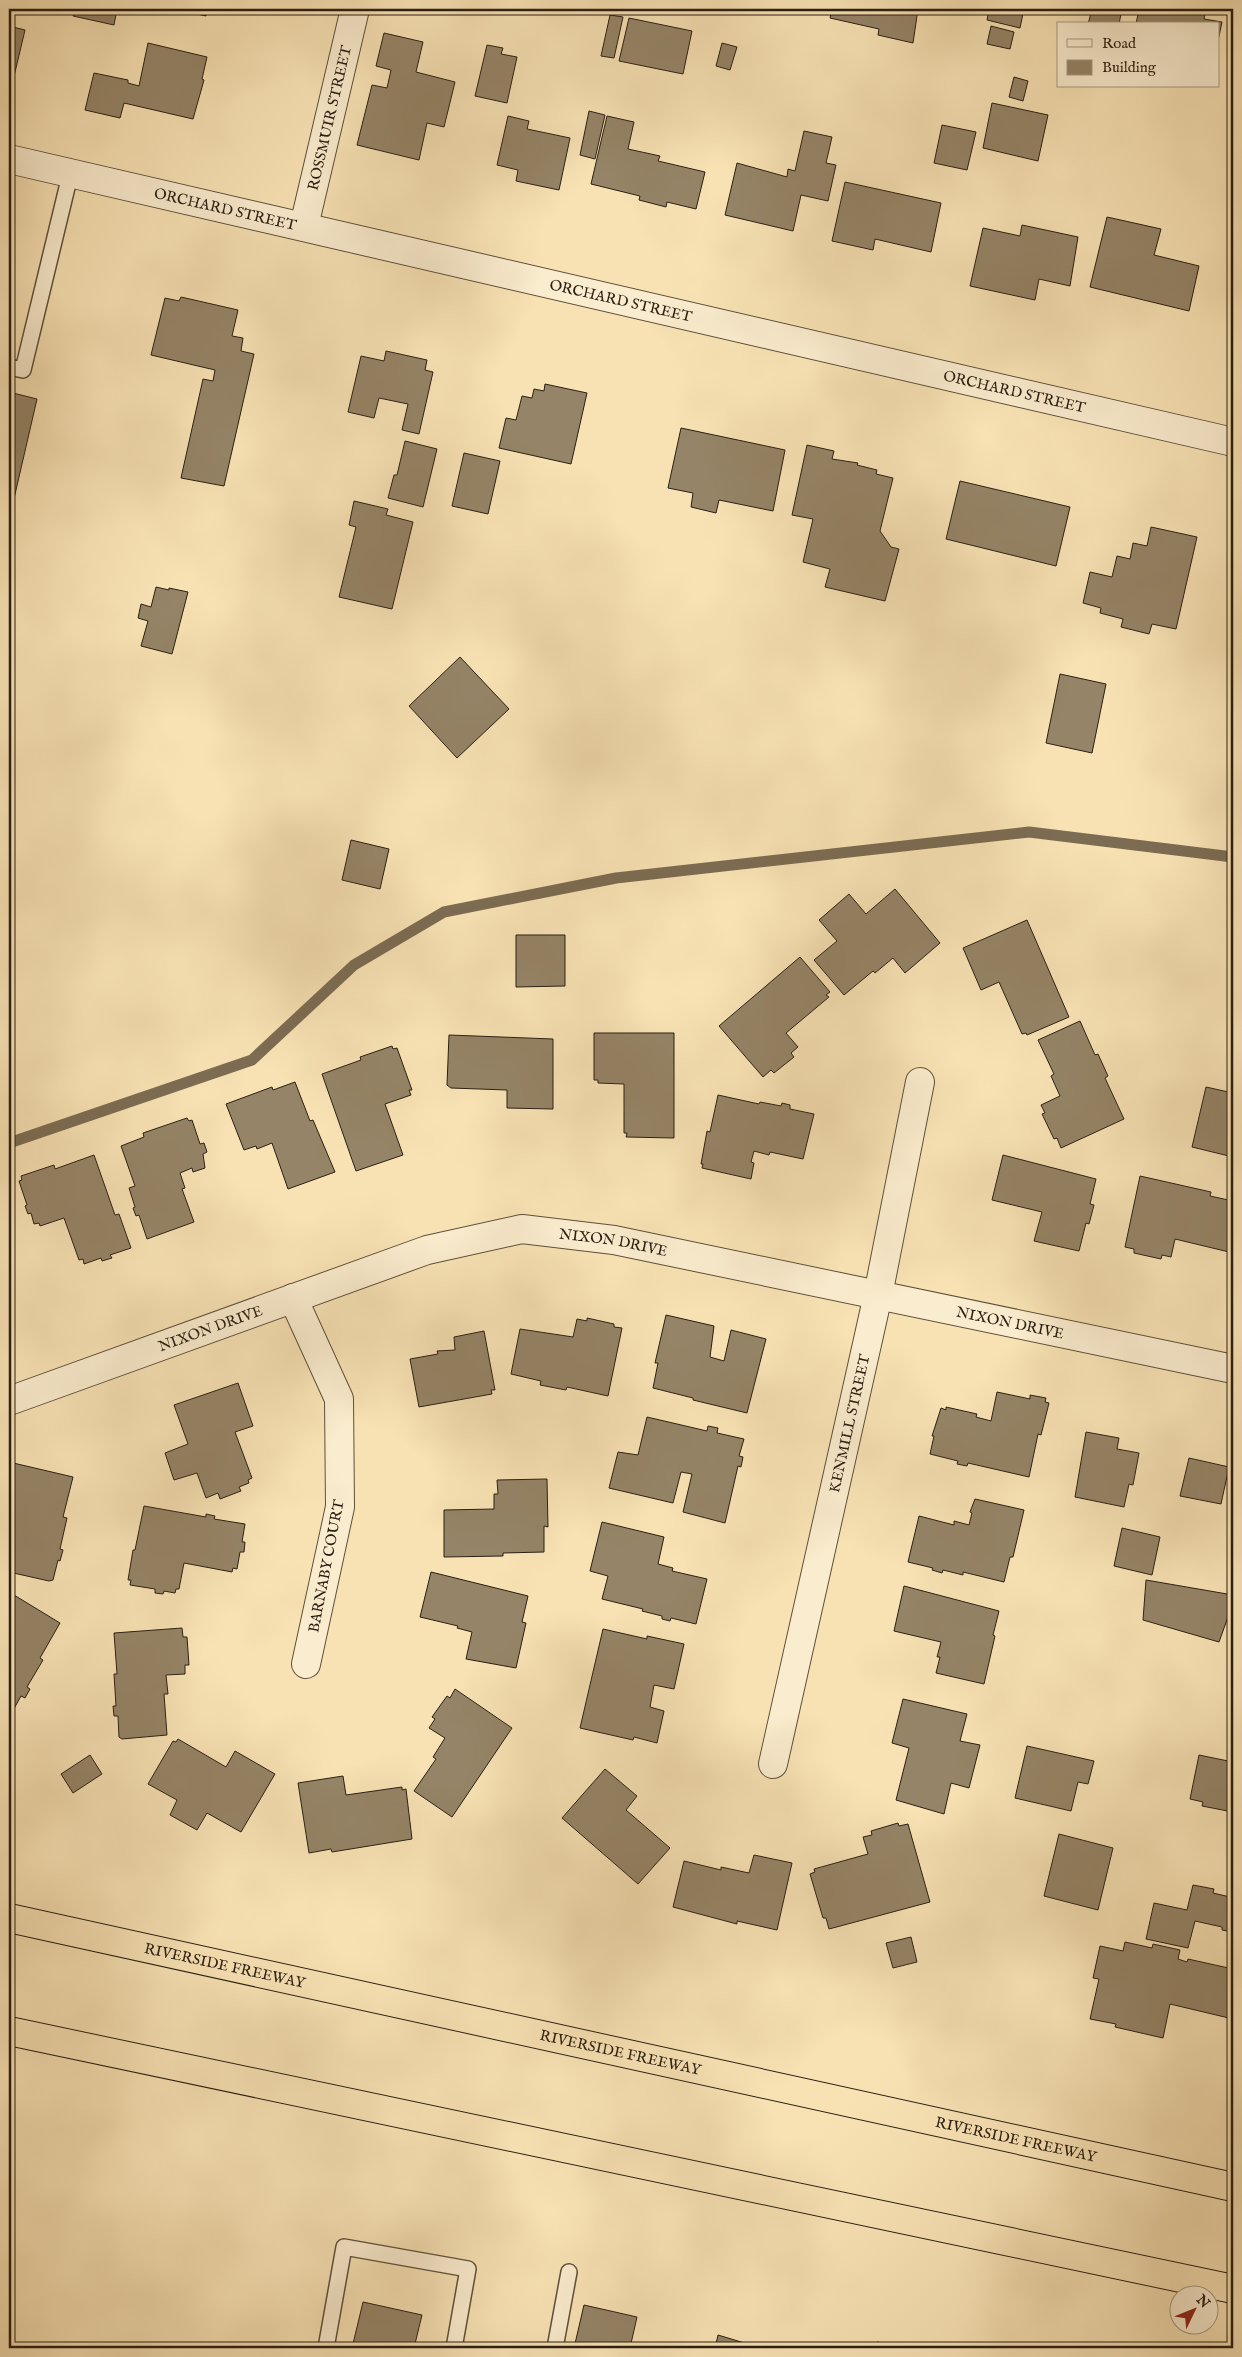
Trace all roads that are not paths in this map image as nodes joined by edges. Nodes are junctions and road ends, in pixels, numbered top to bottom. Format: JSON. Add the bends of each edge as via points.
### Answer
{"nodes":[{"id":1,"x":355,"y":9,"type":"edge"},
{"id":2,"x":9,"y":159,"type":"edge"},
{"id":3,"x":71,"y":171,"type":"junction"},
{"id":4,"x":304,"y":226,"type":"junction"},
{"id":5,"x":9,"y":367,"type":"edge"},
{"id":6,"x":1233,"y":442,"type":"edge"},
{"id":7,"x":920,"y":1082,"type":"dead end"},
{"id":8,"x":878,"y":1295,"type":"junction"},
{"id":9,"x":293,"y":1298,"type":"junction"},
{"id":10,"x":1233,"y":1369,"type":"edge"},
{"id":11,"x":9,"y":1400,"type":"edge"},
{"id":12,"x":306,"y":1664,"type":"dead end"},
{"id":13,"x":773,"y":1764,"type":"dead end"},
{"id":14,"x":9,"y":1918,"type":"edge"},
{"id":15,"x":9,"y":2031,"type":"edge"},
{"id":16,"x":1233,"y":2187,"type":"edge"},
{"id":17,"x":569,"y":2272,"type":"dead end"},
{"id":18,"x":1233,"y":2289,"type":"edge"},
{"id":19,"x":326,"y":2348,"type":"edge"},
{"id":20,"x":454,"y":2348,"type":"edge"},
{"id":21,"x":555,"y":2348,"type":"edge"}],
"edges":[{"from":1,"to":4,"type":"street","name":"ROSSMUIR STREET"},
{"from":2,"to":3,"type":"street","name":"ORCHARD STREET"},
{"from":3,"to":4,"type":"street","name":"ORCHARD STREET"},
{"from":3,"to":5,"type":"lane","via":[[23,370]]},
{"from":4,"to":6,"type":"street","name":"ORCHARD STREET"},
{"from":7,"to":8,"type":"street","name":"KENMILL STREET"},
{"from":8,"to":9,"type":"street","name":"NIXON DRIVE","via":[[614,1240],[522,1229],[427,1250]]},
{"from":8,"to":10,"type":"street","name":"NIXON DRIVE"},
{"from":8,"to":13,"type":"street","name":"KENMILL STREET"},
{"from":9,"to":11,"type":"street","name":"NIXON DRIVE"},
{"from":9,"to":12,"type":"street","name":"BARNABY COURT","via":[[339,1399],[340,1507]]},
{"from":14,"to":16,"type":"highway","name":"RIVERSIDE FREEWAY"},
{"from":15,"to":18,"type":"highway"},
{"from":17,"to":21,"type":"lane"},
{"from":19,"to":20,"type":"lane","via":[[344,2247],[468,2269]]}]}
